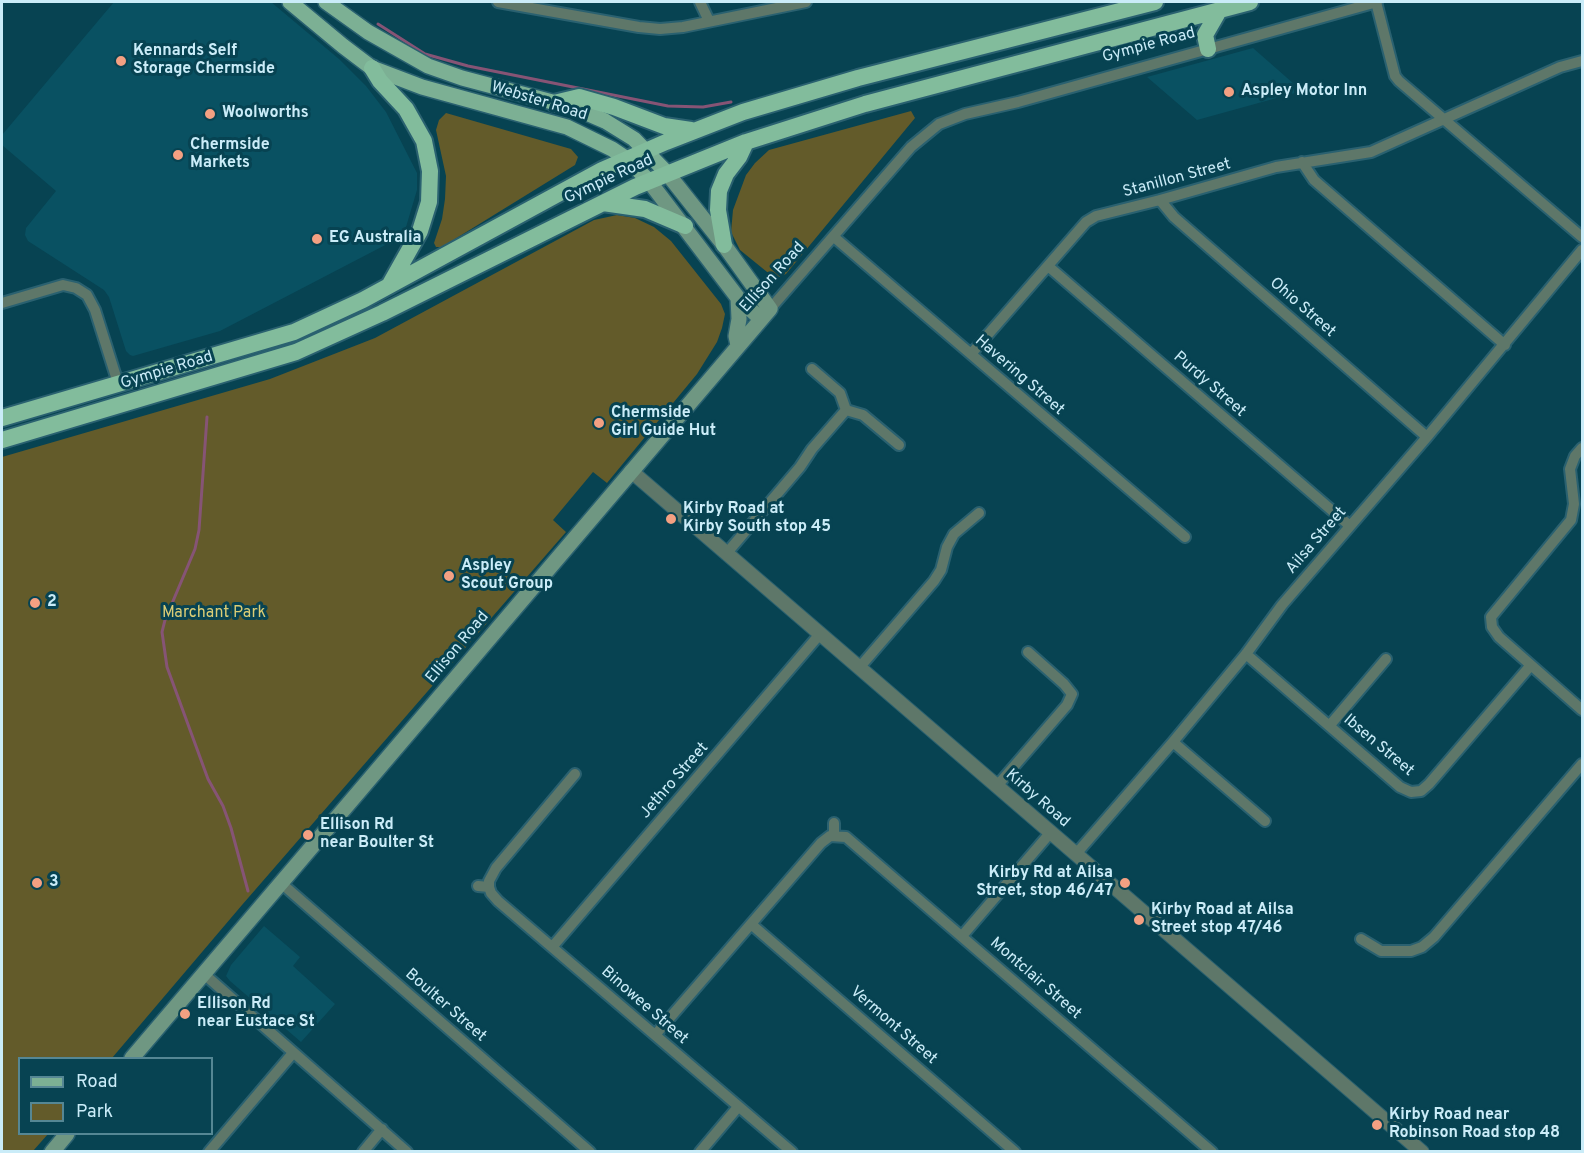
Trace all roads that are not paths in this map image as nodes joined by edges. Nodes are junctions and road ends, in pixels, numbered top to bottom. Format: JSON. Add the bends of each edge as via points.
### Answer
{"nodes":[{"id":1,"x":290,"y":2,"type":"edge"},
{"id":2,"x":326,"y":2,"type":"edge"},
{"id":3,"x":498,"y":2,"type":"edge"},
{"id":4,"x":700,"y":2,"type":"edge"},
{"id":5,"x":806,"y":2,"type":"edge"},
{"id":6,"x":1155,"y":2,"type":"edge"},
{"id":7,"x":1250,"y":2,"type":"edge"},
{"id":8,"x":1376,"y":2,"type":"edge"},
{"id":9,"x":1220,"y":9,"type":"junction"},
{"id":10,"x":709,"y":21,"type":"junction"},
{"id":11,"x":1208,"y":49,"type":"junction"},
{"id":12,"x":1582,"y":61,"type":"edge"},
{"id":13,"x":372,"y":68,"type":"junction"},
{"id":14,"x":554,"y":103,"type":"junction"},
{"id":15,"x":1445,"y":120,"type":"junction"},
{"id":16,"x":932,"y":128,"type":"joint"},
{"id":17,"x":695,"y":130,"type":"junction"},
{"id":18,"x":746,"y":142,"type":"junction"},
{"id":19,"x":646,"y":150,"type":"junction"},
{"id":20,"x":627,"y":159,"type":"junction"},
{"id":21,"x":1302,"y":162,"type":"junction"},
{"id":22,"x":668,"y":173,"type":"junction"},
{"id":23,"x":649,"y":181,"type":"junction"},
{"id":24,"x":1160,"y":200,"type":"junction"},
{"id":25,"x":602,"y":202,"type":"junction"},
{"id":26,"x":685,"y":226,"type":"junction"},
{"id":27,"x":834,"y":237,"type":"junction"},
{"id":28,"x":1582,"y":237,"type":"edge"},
{"id":29,"x":724,"y":245,"type":"junction"},
{"id":30,"x":1582,"y":250,"type":"edge"},
{"id":31,"x":1048,"y":266,"type":"junction"},
{"id":32,"x":388,"y":286,"type":"junction"},
{"id":33,"x":738,"y":298,"type":"junction"},
{"id":34,"x":2,"y":303,"type":"edge"},
{"id":35,"x":765,"y":314,"type":"junction"},
{"id":36,"x":738,"y":345,"type":"junction"},
{"id":37,"x":1505,"y":345,"type":"junction"},
{"id":38,"x":971,"y":354,"type":"junction"},
{"id":39,"x":812,"y":369,"type":"dead end"},
{"id":40,"x":118,"y":383,"type":"junction"},
{"id":41,"x":846,"y":410,"type":"junction"},
{"id":42,"x":2,"y":418,"type":"edge"},
{"id":43,"x":1427,"y":437,"type":"junction"},
{"id":44,"x":2,"y":440,"type":"edge"},
{"id":45,"x":899,"y":445,"type":"dead end"},
{"id":46,"x":1582,"y":448,"type":"edge"},
{"id":47,"x":631,"y":471,"type":"junction"},
{"id":48,"x":1578,"y":504,"type":"edge"},
{"id":49,"x":979,"y":513,"type":"dead end"},
{"id":50,"x":1350,"y":526,"type":"junction"},
{"id":51,"x":1185,"y":537,"type":"dead end"},
{"id":52,"x":726,"y":554,"type":"junction"},
{"id":53,"x":820,"y":634,"type":"junction"},
{"id":54,"x":1028,"y":652,"type":"dead end"},
{"id":55,"x":1246,"y":654,"type":"junction"},
{"id":56,"x":1386,"y":659,"type":"dead end"},
{"id":57,"x":1531,"y":665,"type":"junction"},
{"id":58,"x":859,"y":668,"type":"junction"},
{"id":59,"x":1582,"y":710,"type":"edge"},
{"id":60,"x":1330,"y":725,"type":"junction"},
{"id":61,"x":1173,"y":742,"type":"junction"},
{"id":62,"x":1582,"y":764,"type":"edge"},
{"id":63,"x":575,"y":774,"type":"dead end"},
{"id":64,"x":997,"y":786,"type":"junction"},
{"id":65,"x":1265,"y":821,"type":"dead end"},
{"id":66,"x":834,"y":823,"type":"dead end"},
{"id":67,"x":1051,"y":832,"type":"junction"},
{"id":68,"x":834,"y":835,"type":"junction"},
{"id":69,"x":1076,"y":854,"type":"junction"},
{"id":70,"x":281,"y":883,"type":"junction"},
{"id":71,"x":751,"y":924,"type":"junction"},
{"id":72,"x":962,"y":936,"type":"junction"},
{"id":73,"x":1361,"y":939,"type":"dead end"},
{"id":74,"x":553,"y":946,"type":"junction"},
{"id":75,"x":204,"y":974,"type":"junction"},
{"id":76,"x":655,"y":1035,"type":"junction"},
{"id":77,"x":293,"y":1053,"type":"junction"},
{"id":78,"x":134,"y":1057,"type":"edge"},
{"id":79,"x":738,"y":1107,"type":"junction"},
{"id":80,"x":382,"y":1129,"type":"junction"},
{"id":81,"x":67,"y":1135,"type":"edge"},
{"id":82,"x":52,"y":1152,"type":"edge"},
{"id":83,"x":209,"y":1152,"type":"edge"},
{"id":84,"x":363,"y":1152,"type":"edge"},
{"id":85,"x":407,"y":1152,"type":"edge"},
{"id":86,"x":590,"y":1152,"type":"edge"},
{"id":87,"x":700,"y":1152,"type":"edge"},
{"id":88,"x":792,"y":1152,"type":"edge"},
{"id":89,"x":1015,"y":1152,"type":"edge"},
{"id":90,"x":1212,"y":1152,"type":"edge"},
{"id":91,"x":1422,"y":1152,"type":"edge"}],
"edges":[{"from":1,"to":13,"type":"main road","name":"Webster Road"},
{"from":2,"to":14,"type":"main road","name":"Webster Road","via":[[368,32],[428,66]]},
{"from":3,"to":10,"type":"street","via":[[650,29]]},
{"from":4,"to":10,"type":"street"},
{"from":5,"to":10,"type":"street"},
{"from":6,"to":17,"type":"highway","name":"Gympie Road","via":[[825,87]]},
{"from":7,"to":9,"type":"highway","name":"Gympie Road"},
{"from":8,"to":11,"type":"street","name":"Gympie Road"},
{"from":8,"to":15,"type":"street","via":[[1395,76]]},
{"from":9,"to":11,"type":"highway","via":[[1205,35]]},
{"from":9,"to":18,"type":"highway","name":"Gympie Road","via":[[866,104]]},
{"from":11,"to":16,"type":"street","name":"Gympie Road","via":[[965,114]]},
{"from":12,"to":15,"type":"street","name":"Stanillon Street","via":[[1560,67]]},
{"from":13,"to":20,"type":"main road","name":"Webster Road","via":[[422,87],[567,127]]},
{"from":13,"to":32,"type":"highway","via":[[406,109],[424,141],[431,187],[420,231]]},
{"from":14,"to":17,"type":"highway","via":[[579,97],[664,126]]},
{"from":14,"to":19,"type":"main road","name":"Webster Road","via":[[592,114],[625,132]]},
{"from":15,"to":21,"type":"street","name":"Stanillon Street","via":[[1371,152]]},
{"from":15,"to":28,"type":"street"},
{"from":16,"to":27,"type":"street","name":"Ellison Road"},
{"from":17,"to":19,"type":"highway","name":"Gympie Road"},
{"from":18,"to":22,"type":"highway","name":"Gympie Road"},
{"from":18,"to":29,"type":"highway","via":[[719,191]]},
{"from":19,"to":20,"type":"highway","name":"Gympie Road"},
{"from":19,"to":22,"type":"main road","name":"Webster Road"},
{"from":20,"to":23,"type":"main road","name":"Webster Road"},
{"from":20,"to":32,"type":"highway","name":"Gympie Road","via":[[562,190]]},
{"from":21,"to":24,"type":"street","name":"Stanillon Street"},
{"from":21,"to":37,"type":"street","via":[[1314,180]]},
{"from":22,"to":23,"type":"highway","name":"Gympie Road"},
{"from":22,"to":29,"type":"main road","name":"Webster Road"},
{"from":23,"to":25,"type":"highway","name":"Gympie Road"},
{"from":23,"to":26,"type":"main road","name":"Webster Road"},
{"from":24,"to":31,"type":"street","name":"Stanillon Street","via":[[1096,216],[1086,222]]},
{"from":24,"to":43,"type":"street","name":"Ohio Street","via":[[1174,217]]},
{"from":25,"to":26,"type":"highway","via":[[645,208]]},
{"from":25,"to":44,"type":"highway","name":"Gympie Road","via":[[296,352]]},
{"from":26,"to":33,"type":"main road","name":"Webster Road"},
{"from":27,"to":35,"type":"street","name":"Ellison Road"},
{"from":27,"to":38,"type":"street","name":"Havering Street"},
{"from":29,"to":35,"type":"main road","name":"Webster Road"},
{"from":30,"to":37,"type":"street","name":"Ailsa Street"},
{"from":31,"to":38,"type":"street","name":"Stanillon Street"},
{"from":31,"to":50,"type":"street","name":"Purdy Street"},
{"from":32,"to":40,"type":"highway","name":"Gympie Road","via":[[294,332]]},
{"from":33,"to":35,"type":"main road","name":"Webster Road"},
{"from":33,"to":36,"type":"main road"},
{"from":34,"to":40,"type":"street","via":[[63,285],[87,295]]},
{"from":35,"to":36,"type":"main road","name":"Ellison Road"},
{"from":36,"to":47,"type":"main road","name":"Ellison Road"},
{"from":37,"to":43,"type":"street","name":"Ailsa Street"},
{"from":38,"to":51,"type":"street","name":"Havering Street"},
{"from":39,"to":41,"type":"street","via":[[840,393]]},
{"from":40,"to":42,"type":"highway","name":"Gympie Road"},
{"from":41,"to":45,"type":"street","via":[[863,415]]},
{"from":41,"to":52,"type":"street"},
{"from":43,"to":50,"type":"street","name":"Ailsa Street"},
{"from":46,"to":48,"type":"street","via":[[1570,469]]},
{"from":47,"to":52,"type":"street","name":"Kirby Road"},
{"from":47,"to":70,"type":"main road","name":"Ellison Road"},
{"from":48,"to":57,"type":"street","via":[[1563,532],[1491,617],[1499,637]]},
{"from":49,"to":58,"type":"street","via":[[954,534],[934,581]]},
{"from":50,"to":55,"type":"street","name":"Ailsa Street"},
{"from":52,"to":53,"type":"street","name":"Kirby Road"},
{"from":53,"to":58,"type":"street","name":"Kirby Road"},
{"from":53,"to":74,"type":"street","name":"Jethro Street"},
{"from":54,"to":64,"type":"street","via":[[1072,694],[1067,705]]},
{"from":55,"to":60,"type":"street","name":"Ibsen Street"},
{"from":55,"to":61,"type":"street","name":"Ailsa Street"},
{"from":56,"to":60,"type":"street"},
{"from":57,"to":59,"type":"street"},
{"from":57,"to":60,"type":"street","name":"Ibsen Street","via":[[1421,791],[1400,787]]},
{"from":58,"to":64,"type":"street","name":"Kirby Road"},
{"from":61,"to":65,"type":"street"},
{"from":61,"to":69,"type":"street","name":"Ailsa Street"},
{"from":62,"to":73,"type":"street","via":[[1422,947],[1381,951]]},
{"from":63,"to":74,"type":"street","name":"Binowee Street","via":[[483,886]]},
{"from":64,"to":67,"type":"street","name":"Kirby Road"},
{"from":66,"to":68,"type":"street"},
{"from":67,"to":69,"type":"street","name":"Kirby Road"},
{"from":67,"to":72,"type":"street"},
{"from":68,"to":71,"type":"street","via":[[821,843]]},
{"from":68,"to":72,"type":"street","name":"Montclair Street","via":[[846,837]]},
{"from":69,"to":91,"type":"street","name":"Kirby Road"},
{"from":70,"to":75,"type":"main road","name":"Ellison Road"},
{"from":70,"to":86,"type":"street","name":"Boulter Street"},
{"from":71,"to":76,"type":"street"},
{"from":71,"to":89,"type":"street","name":"Vermont Street"},
{"from":72,"to":90,"type":"street","name":"Montclair Street"},
{"from":74,"to":76,"type":"street","name":"Binowee Street"},
{"from":75,"to":77,"type":"street"},
{"from":75,"to":78,"type":"main road","name":"Ellison Road"},
{"from":76,"to":79,"type":"street","name":"Binowee Street"},
{"from":77,"to":80,"type":"street"},
{"from":77,"to":83,"type":"street"},
{"from":79,"to":87,"type":"street"},
{"from":79,"to":88,"type":"street","name":"Binowee Street"},
{"from":80,"to":84,"type":"street"},
{"from":80,"to":85,"type":"street"},
{"from":81,"to":82,"type":"main road"}]}
